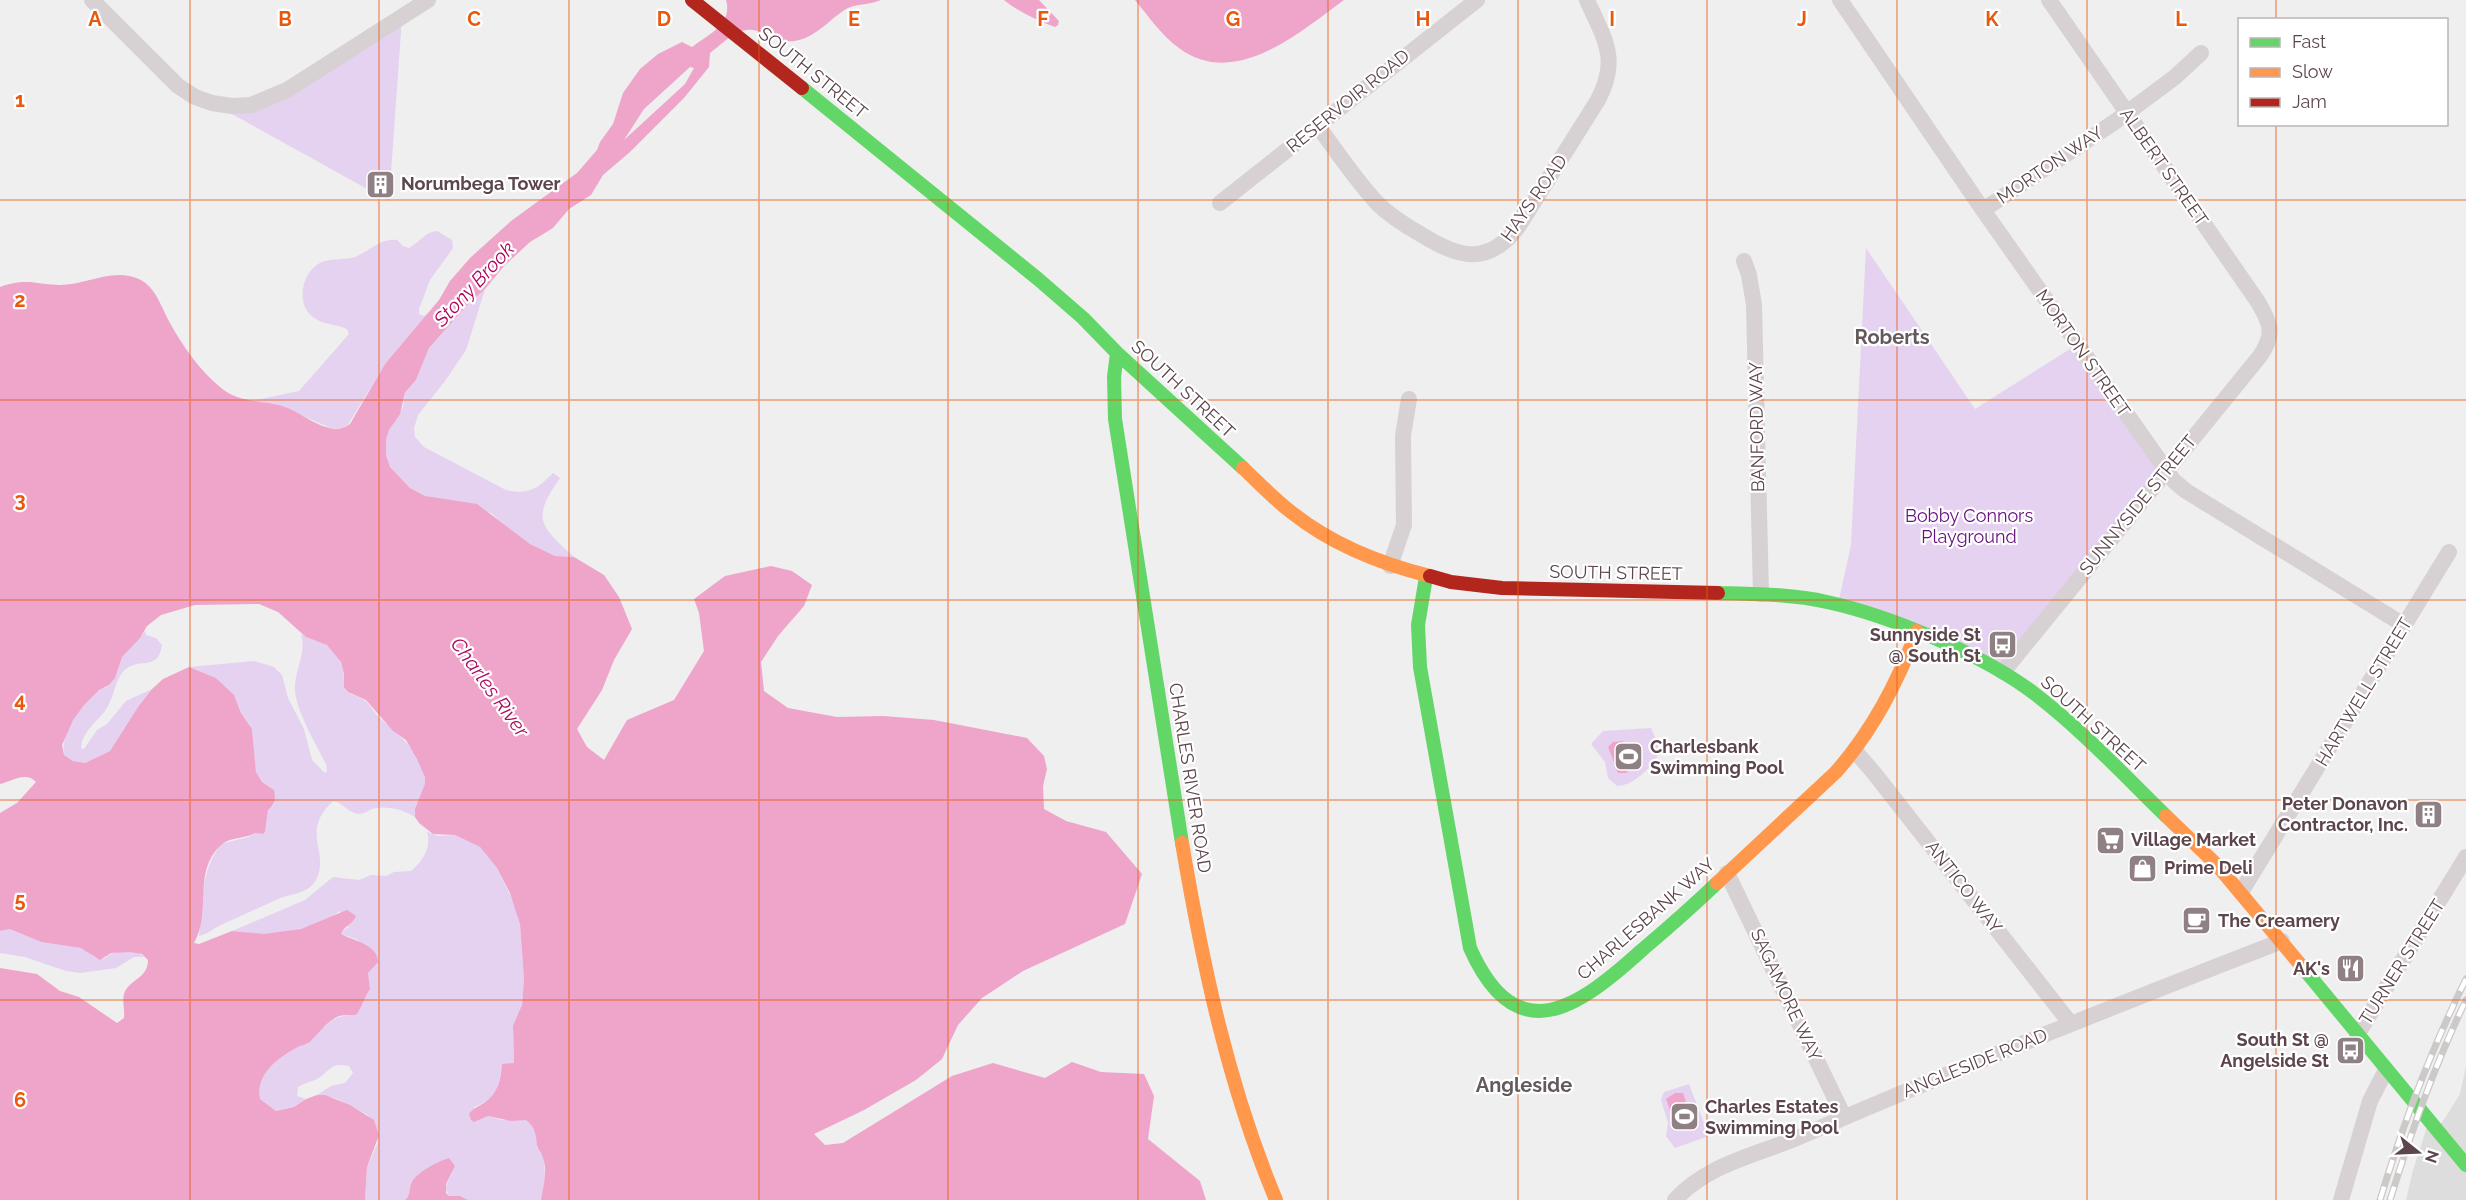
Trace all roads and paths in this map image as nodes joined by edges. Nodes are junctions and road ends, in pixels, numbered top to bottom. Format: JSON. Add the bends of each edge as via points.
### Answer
{"nodes":[{"id":1,"x":92,"y":0,"type":"edge"},
{"id":2,"x":428,"y":0,"type":"edge"},
{"id":3,"x":1477,"y":0,"type":"edge"},
{"id":4,"x":1587,"y":0,"type":"edge"},
{"id":5,"x":1840,"y":0,"type":"edge"},
{"id":6,"x":2049,"y":0,"type":"edge"},
{"id":7,"x":698,"y":4,"type":"edge"},
{"id":8,"x":2201,"y":53,"type":"dead end"},
{"id":9,"x":2126,"y":112,"type":"junction"},
{"id":10,"x":1318,"y":126,"type":"junction"},
{"id":11,"x":1220,"y":203,"type":"dead end"},
{"id":12,"x":1983,"y":210,"type":"junction"},
{"id":13,"x":1744,"y":261,"type":"dead end"},
{"id":14,"x":2270,"y":336,"type":"joint"},
{"id":15,"x":1117,"y":352,"type":"junction"},
{"id":16,"x":1409,"y":399,"type":"dead end"},
{"id":17,"x":2166,"y":470,"type":"junction"},
{"id":18,"x":2449,"y":552,"type":"dead end"},
{"id":19,"x":1390,"y":566,"type":"junction"},
{"id":20,"x":1426,"y":577,"type":"junction"},
{"id":21,"x":1761,"y":594,"type":"junction"},
{"id":22,"x":2404,"y":625,"type":"junction"},
{"id":23,"x":1917,"y":631,"type":"junction"},
{"id":24,"x":2003,"y":672,"type":"junction"},
{"id":25,"x":1855,"y":751,"type":"junction"},
{"id":26,"x":2466,"y":857,"type":"edge"},
{"id":27,"x":1727,"y":873,"type":"junction"},
{"id":28,"x":2241,"y":892,"type":"junction"},
{"id":29,"x":2282,"y":941,"type":"junction"},
{"id":30,"x":2071,"y":1024,"type":"junction"},
{"id":31,"x":2357,"y":1035,"type":"junction"},
{"id":32,"x":2386,"y":1070,"type":"junction"},
{"id":33,"x":1844,"y":1117,"type":"junction"},
{"id":34,"x":2466,"y":1165,"type":"edge"},
{"id":35,"x":1276,"y":1200,"type":"edge"},
{"id":36,"x":1676,"y":1200,"type":"edge"},
{"id":37,"x":2341,"y":1200,"type":"edge"}],
"edges":[{"from":1,"to":2,"type":"street","via":[[178,86],[195,97],[232,106],[251,105],[287,90]]},
{"from":3,"to":10,"type":"street","name":"RESERVOIR ROAD"},
{"from":4,"to":10,"type":"street","name":"HAYS ROAD","via":[[1606,40],[1608,78],[1518,227],[1494,249],[1477,255],[1454,252],[1394,218],[1369,193]]},
{"from":5,"to":12,"type":"street","name":"MORTON STREET"},
{"from":6,"to":9,"type":"street","name":"ALBERT STREET"},
{"from":7,"to":15,"type":"main road","name":"SOUTH STREET","via":[[1038,279]]},
{"from":8,"to":9,"type":"street","name":"MORTON WAY"},
{"from":9,"to":12,"type":"street","name":"MORTON WAY"},
{"from":9,"to":14,"type":"street","name":"ALBERT STREET","via":[[2258,302],[2268,320]]},
{"from":10,"to":11,"type":"street","name":"RESERVOIR ROAD"},
{"from":12,"to":17,"type":"street","name":"MORTON STREET"},
{"from":13,"to":21,"type":"street","name":"BANFORD WAY","via":[[1754,305]]},
{"from":14,"to":17,"type":"street","name":"SUNNYSIDE STREET","via":[[2260,356]]},
{"from":15,"to":19,"type":"main road","name":"SOUTH STREET","via":[[1291,512],[1326,536]]},
{"from":15,"to":35,"type":"main road","name":"CHARLES RIVER ROAD","via":[[1115,419],[1197,933],[1226,1057]]},
{"from":16,"to":19,"type":"street","via":[[1402,436],[1404,525]]},
{"from":17,"to":22,"type":"street","name":"MORTON STREET","via":[[2186,491]]},
{"from":17,"to":24,"type":"street","name":"SUNNYSIDE STREET"},
{"from":18,"to":22,"type":"street","name":"HARTWELL STREET"},
{"from":19,"to":20,"type":"main road","name":"SOUTH STREET"},
{"from":20,"to":21,"type":"main road","name":"SOUTH STREET","via":[[1502,588]]},
{"from":20,"to":27,"type":"main road","name":"CHARLESBANK WAY","via":[[1418,625],[1420,667],[1464,923],[1476,963],[1492,986],[1531,1009],[1547,1011],[1568,1005],[1599,987]]},
{"from":21,"to":23,"type":"main road","name":"SOUTH STREET","via":[[1838,604]]},
{"from":22,"to":28,"type":"street","name":"HARTWELL STREET"},
{"from":23,"to":24,"type":"main road","name":"SOUTH STREET"},
{"from":23,"to":25,"type":"main road","name":"CHARLESBANK WAY","via":[[1887,702]]},
{"from":24,"to":28,"type":"main road","name":"SOUTH STREET","via":[[2071,724]]},
{"from":25,"to":27,"type":"main road","name":"CHARLESBANK WAY"},
{"from":25,"to":30,"type":"street","name":"ANTICO WAY"},
{"from":26,"to":31,"type":"street","name":"TURNER STREET"},
{"from":27,"to":33,"type":"street","name":"SAGAMORE WAY"},
{"from":28,"to":29,"type":"main road","name":"SOUTH STREET"},
{"from":29,"to":30,"type":"street","name":"ANGLESIDE ROAD"},
{"from":29,"to":31,"type":"main road","name":"SOUTH STREET"},
{"from":30,"to":33,"type":"street","name":"ANGLESIDE ROAD"},
{"from":31,"to":32,"type":"main road","name":"SOUTH STREET"},
{"from":32,"to":34,"type":"main road","name":"SOUTH STREET"},
{"from":32,"to":37,"type":"street","via":[[2370,1101]]},
{"from":33,"to":36,"type":"street","name":"ANGLESIDE ROAD","via":[[1713,1171]]}]}
